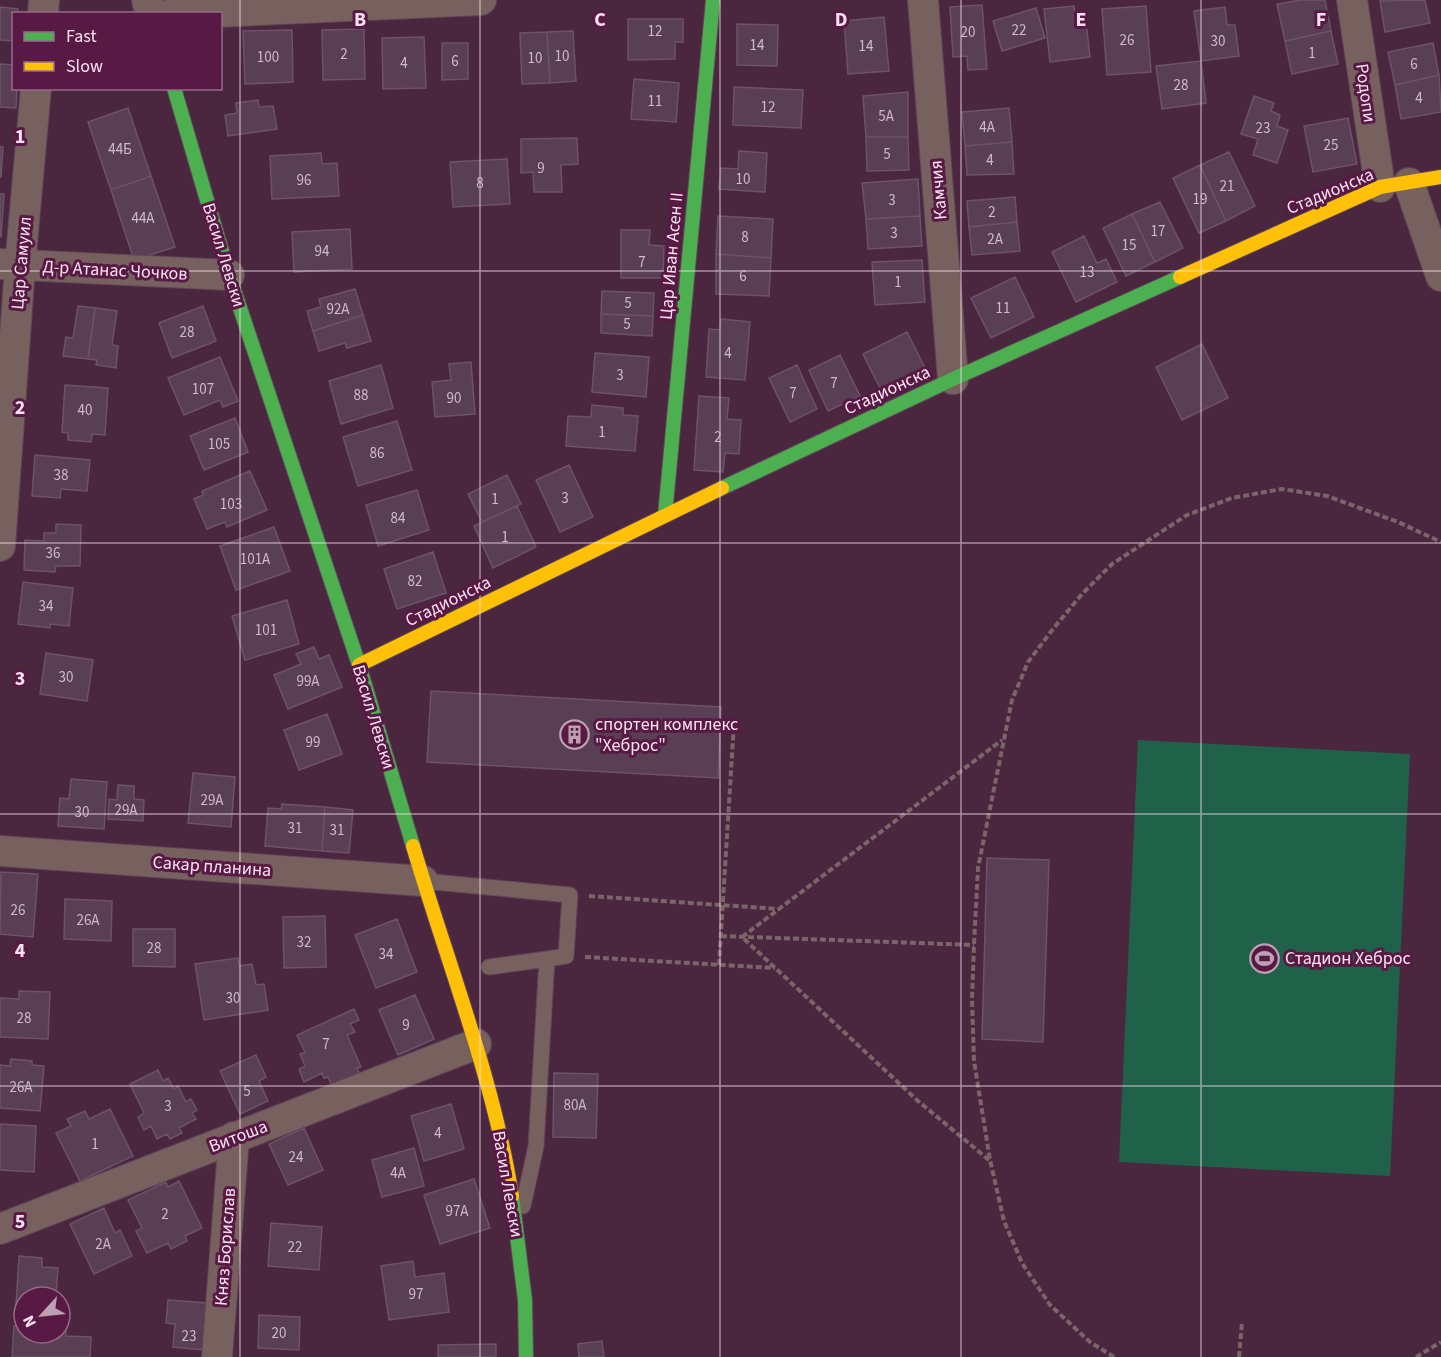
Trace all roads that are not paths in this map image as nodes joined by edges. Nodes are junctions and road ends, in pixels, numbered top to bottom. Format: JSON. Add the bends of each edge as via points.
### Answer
{"nodes":[{"id":1,"x":481,"y":0,"type":"edge"},
{"id":2,"x":713,"y":0,"type":"edge"},
{"id":3,"x":922,"y":0,"type":"edge"},
{"id":4,"x":1352,"y":0,"type":"edge"},
{"id":5,"x":215,"y":12,"type":"edge"},
{"id":6,"x":36,"y":90,"type":"edge"},
{"id":7,"x":175,"y":90,"type":"edge"},
{"id":8,"x":1441,"y":177,"type":"edge"},
{"id":9,"x":1395,"y":185,"type":"junction"},
{"id":10,"x":10,"y":265,"type":"edge"},
{"id":11,"x":229,"y":275,"type":"junction"},
{"id":12,"x":1441,"y":276,"type":"edge"},
{"id":13,"x":953,"y":379,"type":"junction"},
{"id":14,"x":665,"y":515,"type":"junction"},
{"id":15,"x":0,"y":546,"type":"edge"},
{"id":16,"x":359,"y":665,"type":"junction"},
{"id":17,"x":0,"y":850,"type":"edge"},
{"id":18,"x":423,"y":881,"type":"junction"},
{"id":19,"x":547,"y":958,"type":"junction"},
{"id":20,"x":489,"y":967,"type":"dead end"},
{"id":21,"x":476,"y":1044,"type":"junction"},
{"id":22,"x":234,"y":1137,"type":"junction"},
{"id":23,"x":0,"y":1229,"type":"edge"},
{"id":24,"x":518,"y":1232,"type":"junction"},
{"id":25,"x":217,"y":1357,"type":"edge"},
{"id":26,"x":526,"y":1357,"type":"edge"}],
"edges":[{"from":1,"to":5,"type":"street"},
{"from":2,"to":14,"type":"street","name":"Цар Иван Асен II"},
{"from":3,"to":13,"type":"street","name":"Камчия"},
{"from":4,"to":9,"type":"street","name":"Родопи"},
{"from":6,"to":10,"type":"street","name":"Цар Самуил"},
{"from":7,"to":11,"type":"street","name":"Васил Левски"},
{"from":8,"to":9,"type":"street","name":"Стадионска"},
{"from":9,"to":12,"type":"street","name":"Родопи"},
{"from":9,"to":13,"type":"street","name":"Стадионска"},
{"from":10,"to":11,"type":"street","name":"Д-р Атанас Чочков"},
{"from":10,"to":15,"type":"street","name":"Цар Самуил"},
{"from":11,"to":16,"type":"street","name":"Васил Левски"},
{"from":13,"to":14,"type":"street","name":"Стадионска"},
{"from":14,"to":16,"type":"street","name":"Стадионска"},
{"from":16,"to":18,"type":"street","name":"Васил Левски"},
{"from":17,"to":18,"type":"street","name":"Сакар планина"},
{"from":18,"to":19,"type":"lane","via":[[570,895],[566,956]]},
{"from":18,"to":21,"type":"street","name":"Васил Левски"},
{"from":19,"to":20,"type":"lane"},
{"from":19,"to":24,"type":"lane","via":[[536,1146]]},
{"from":21,"to":22,"type":"street","name":"Витоша"},
{"from":21,"to":24,"type":"street","name":"Васил Левски","via":[[506,1156]]},
{"from":22,"to":23,"type":"street","name":"Витоша"},
{"from":22,"to":25,"type":"street","name":"Княз Борислав"},
{"from":24,"to":26,"type":"street","name":"Васил Левски"}]}
